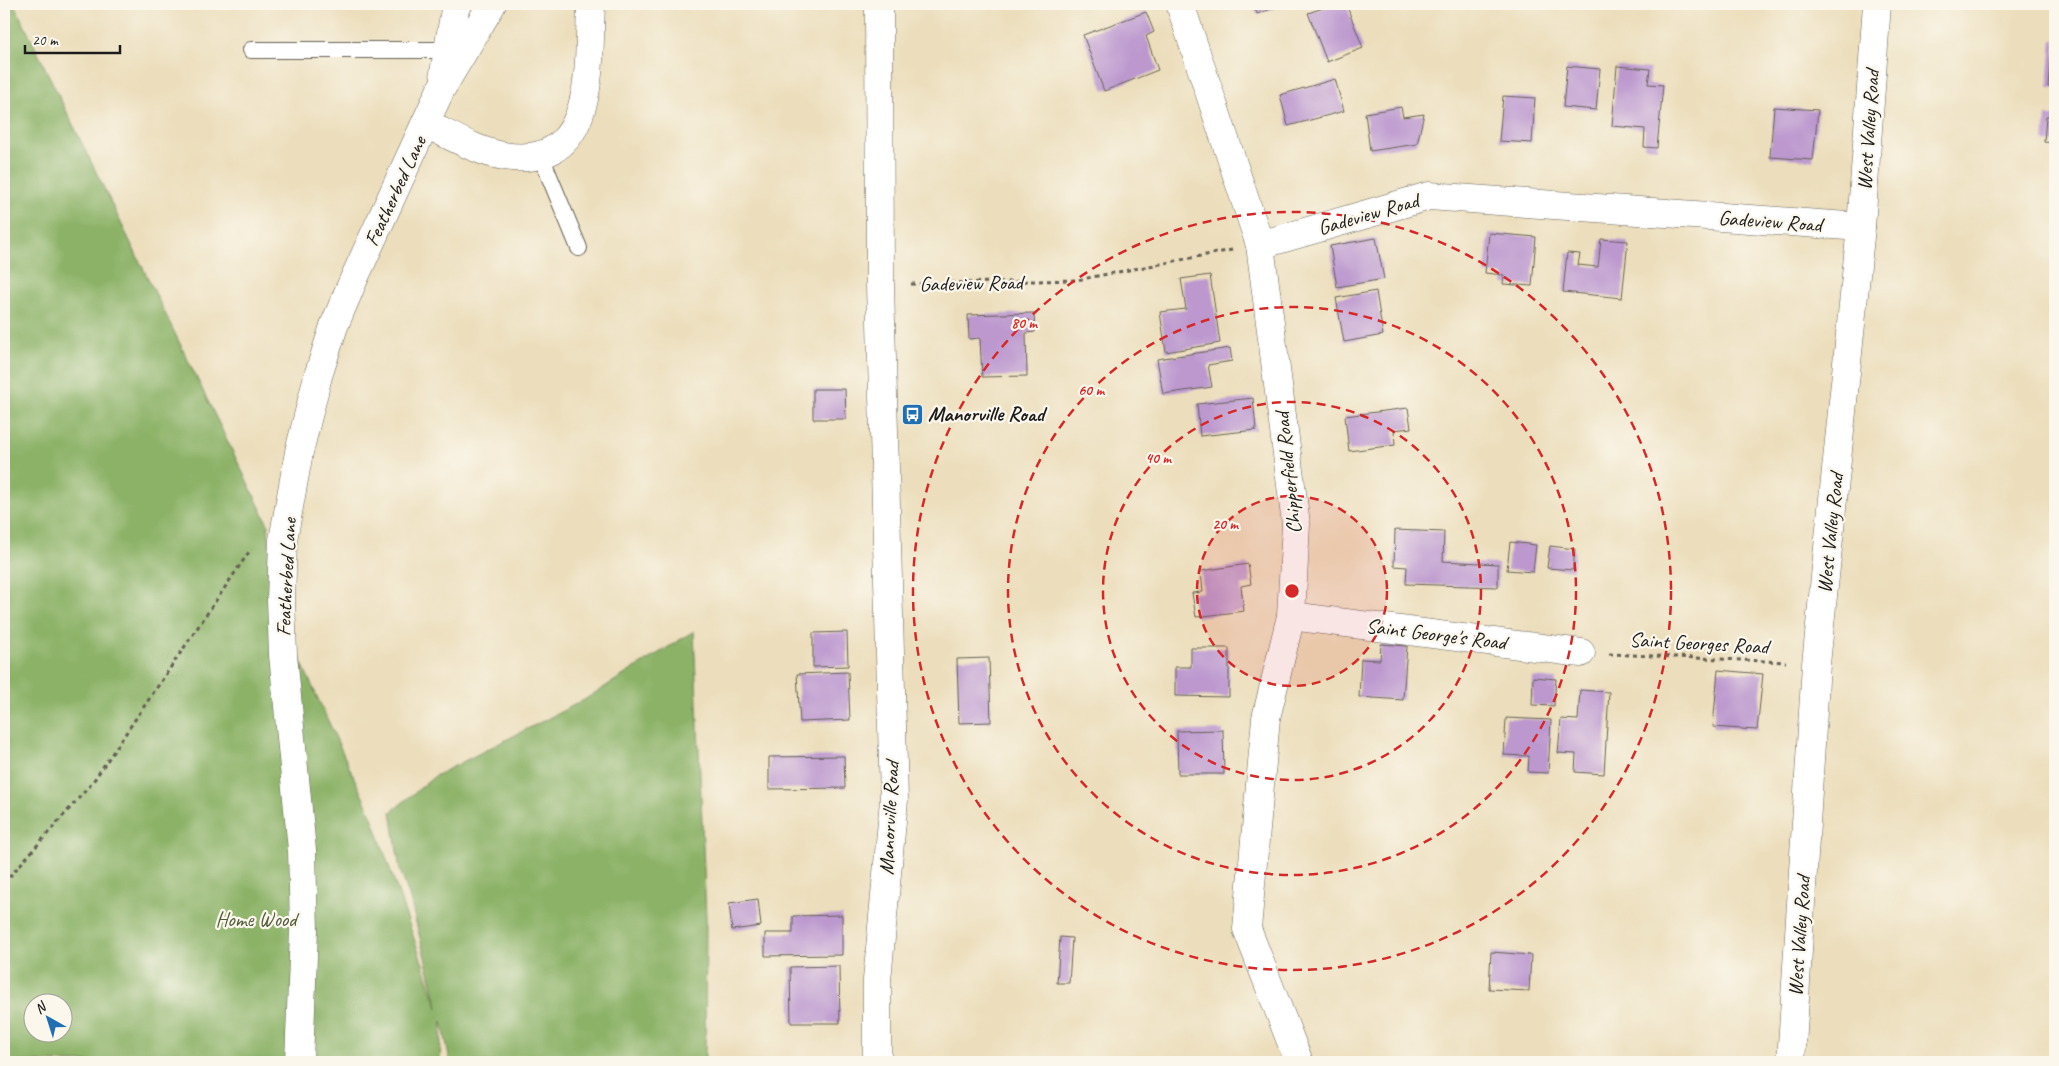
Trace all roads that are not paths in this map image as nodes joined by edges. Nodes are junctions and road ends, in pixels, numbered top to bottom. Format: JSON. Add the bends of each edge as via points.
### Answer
{"nodes":[{"id":1,"x":456,"y":4,"type":"edge"},
{"id":2,"x":492,"y":4,"type":"edge"},
{"id":3,"x":591,"y":4,"type":"edge"},
{"id":4,"x":879,"y":4,"type":"edge"},
{"id":5,"x":1180,"y":4,"type":"edge"},
{"id":6,"x":1877,"y":4,"type":"edge"},
{"id":7,"x":251,"y":50,"type":"dead end"},
{"id":8,"x":448,"y":50,"type":"junction"},
{"id":9,"x":441,"y":89,"type":"junction"},
{"id":10,"x":426,"y":124,"type":"junction"},
{"id":11,"x":540,"y":154,"type":"junction"},
{"id":12,"x":1861,"y":227,"type":"junction"},
{"id":13,"x":1260,"y":245,"type":"junction"},
{"id":14,"x":579,"y":248,"type":"dead end"},
{"id":15,"x":1291,"y":616,"type":"junction"},
{"id":16,"x":1581,"y":653,"type":"road end"},
{"id":17,"x":299,"y":1062,"type":"edge"},
{"id":18,"x":877,"y":1062,"type":"edge"},
{"id":19,"x":1299,"y":1062,"type":"edge"},
{"id":20,"x":1790,"y":1062,"type":"edge"}],
"edges":[{"from":1,"to":8,"type":"street","name":"Featherbed Lane"},
{"from":2,"to":9,"type":"street","name":"Featherbed Lane"},
{"from":3,"to":11,"type":"street","via":[[586,96],[582,112],[565,139]]},
{"from":4,"to":18,"type":"street","name":"Manorville Road","via":[[880,285],[894,800],[876,980]]},
{"from":5,"to":13,"type":"street","name":"Chipperfield Road"},
{"from":6,"to":12,"type":"street","name":"West Valley Road"},
{"from":7,"to":8,"type":"lane"},
{"from":8,"to":9,"type":"street","name":"Featherbed Lane"},
{"from":9,"to":10,"type":"street","name":"Featherbed Lane"},
{"from":10,"to":11,"type":"street","via":[[503,156],[523,158]]},
{"from":10,"to":17,"type":"street","name":"Featherbed Lane","via":[[334,326],[299,452],[283,540],[283,655],[302,850],[304,921]]},
{"from":11,"to":14,"type":"lane"},
{"from":12,"to":13,"type":"street","name":"Gadeview Road","via":[[1429,196]]},
{"from":12,"to":20,"type":"street","name":"West Valley Road","via":[[1816,664]]},
{"from":13,"to":15,"type":"street","name":"Chipperfield Road","via":[[1296,524]]},
{"from":15,"to":16,"type":"street","name":"Saint George's Road"},
{"from":15,"to":19,"type":"street","name":"Chipperfield Road","via":[[1266,718],[1247,929]]}]}
